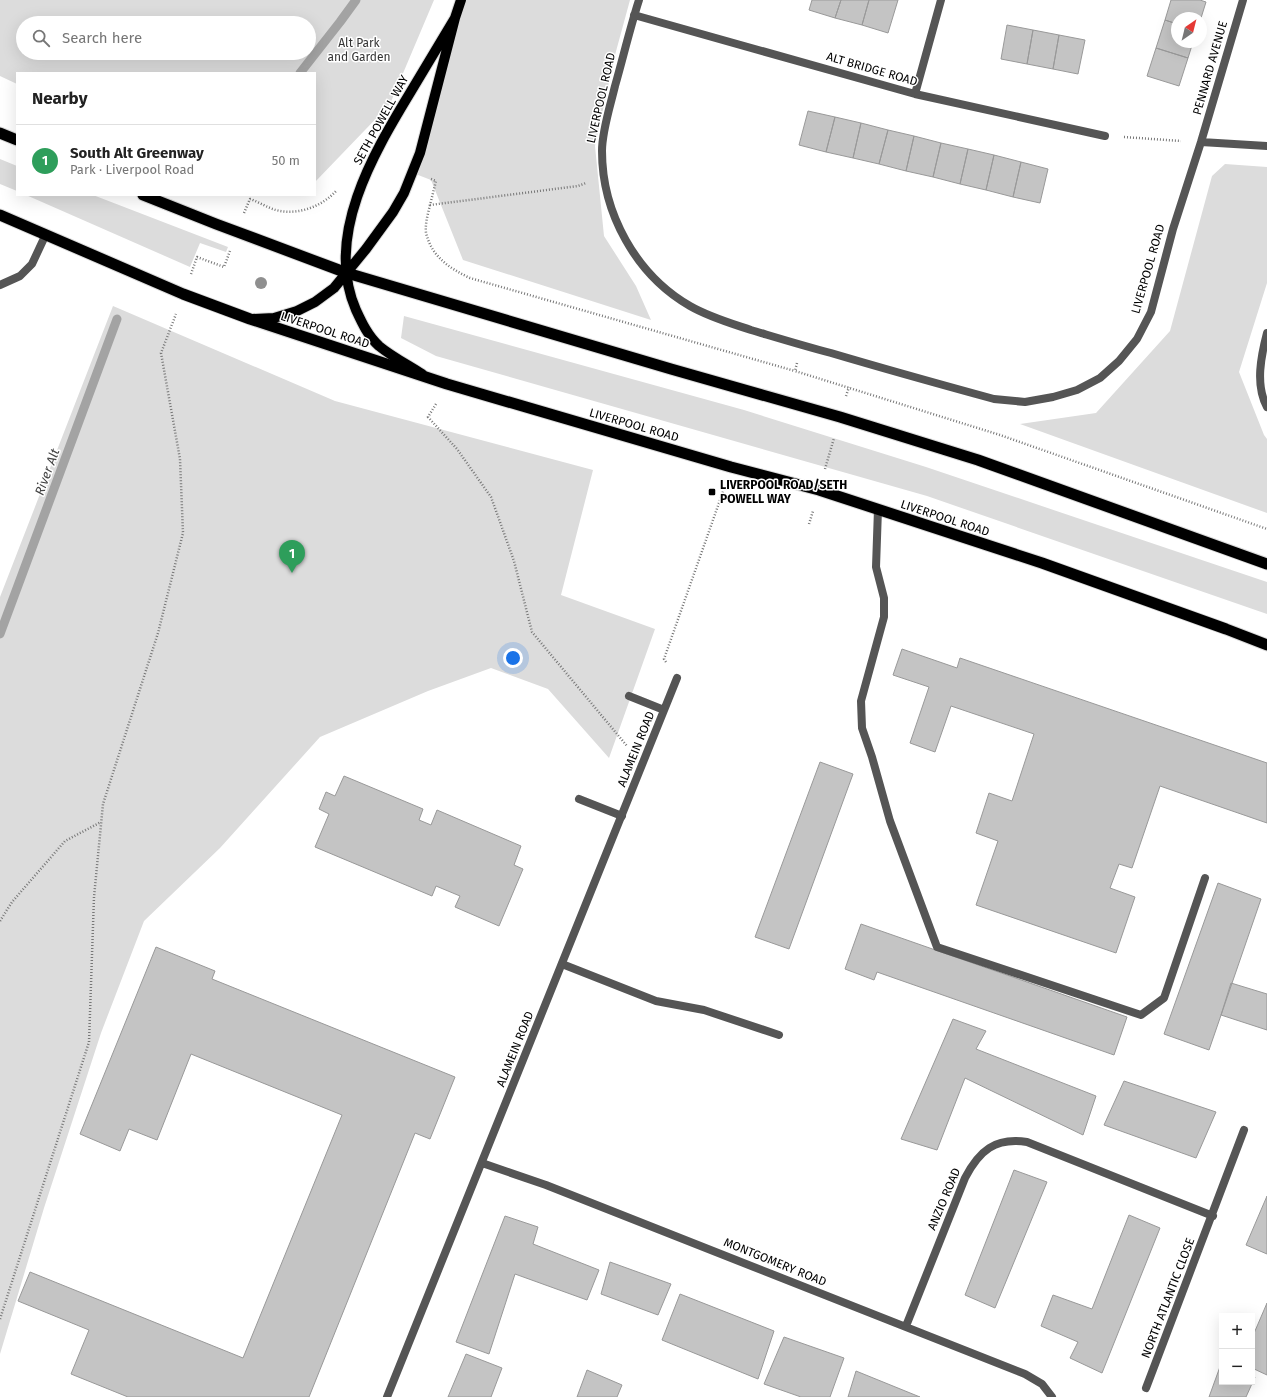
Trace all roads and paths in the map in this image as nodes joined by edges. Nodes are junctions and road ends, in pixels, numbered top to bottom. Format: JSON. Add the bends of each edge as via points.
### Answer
{"nodes":[{"id":1,"x":462,"y":0,"type":"edge"},
{"id":2,"x":639,"y":0,"type":"edge"},
{"id":3,"x":941,"y":0,"type":"edge"},
{"id":4,"x":1243,"y":0,"type":"edge"},
{"id":5,"x":634,"y":15,"type":"junction"},
{"id":6,"x":455,"y":18,"type":"junction"},
{"id":7,"x":915,"y":94,"type":"junction"},
{"id":8,"x":0,"y":133,"type":"edge"},
{"id":9,"x":1105,"y":136,"type":"joint"},
{"id":10,"x":16,"y":140,"type":"edge"},
{"id":11,"x":1201,"y":142,"type":"junction"},
{"id":12,"x":1267,"y":146,"type":"edge"},
{"id":13,"x":604,"y":177,"type":"junction"},
{"id":14,"x":436,"y":181,"type":"dead end"},
{"id":15,"x":340,"y":186,"type":"dead end"},
{"id":16,"x":146,"y":196,"type":"edge"},
{"id":17,"x":248,"y":205,"type":"dead end"},
{"id":18,"x":430,"y":205,"type":"junction"},
{"id":19,"x":0,"y":215,"type":"edge"},
{"id":20,"x":46,"y":234,"type":"junction"},
{"id":21,"x":231,"y":248,"type":"dead end"},
{"id":22,"x":193,"y":269,"type":"dead end"},
{"id":23,"x":346,"y":273,"type":"junction"},
{"id":24,"x":0,"y":285,"type":"edge"},
{"id":25,"x":175,"y":317,"type":"dead end"},
{"id":26,"x":250,"y":319,"type":"junction"},
{"id":27,"x":1267,"y":333,"type":"edge"},
{"id":28,"x":802,"y":345,"type":"junction"},
{"id":29,"x":795,"y":371,"type":"junction"},
{"id":30,"x":428,"y":378,"type":"junction"},
{"id":31,"x":447,"y":384,"type":"junction"},
{"id":32,"x":849,"y":387,"type":"junction"},
{"id":33,"x":1267,"y":407,"type":"edge"},
{"id":34,"x":840,"y":417,"type":"junction"},
{"id":35,"x":731,"y":467,"type":"junction"},
{"id":36,"x":819,"y":490,"type":"junction"},
{"id":37,"x":878,"y":509,"type":"junction"},
{"id":38,"x":809,"y":524,"type":"dead end"},
{"id":39,"x":1267,"y":529,"type":"edge"},
{"id":40,"x":1267,"y":564,"type":"edge"},
{"id":41,"x":1267,"y":645,"type":"edge"},
{"id":42,"x":677,"y":678,"type":"joint"},
{"id":43,"x":629,"y":696,"type":"dead end"},
{"id":44,"x":664,"y":710,"type":"junction"},
{"id":45,"x":642,"y":765,"type":"junction"},
{"id":46,"x":580,"y":799,"type":"dead end"},
{"id":47,"x":622,"y":816,"type":"junction"},
{"id":48,"x":101,"y":822,"type":"junction"},
{"id":49,"x":1205,"y":878,"type":"dead end"},
{"id":50,"x":0,"y":921,"type":"edge"},
{"id":51,"x":562,"y":964,"type":"junction"},
{"id":52,"x":779,"y":1035,"type":"dead end"},
{"id":53,"x":1244,"y":1130,"type":"dead end"},
{"id":54,"x":482,"y":1163,"type":"junction"},
{"id":55,"x":1212,"y":1216,"type":"junction"},
{"id":56,"x":0,"y":1319,"type":"edge"},
{"id":57,"x":906,"y":1326,"type":"junction"},
{"id":58,"x":1146,"y":1388,"type":"dead end"},
{"id":59,"x":387,"y":1397,"type":"edge"},
{"id":60,"x":1052,"y":1397,"type":"edge"}],
"edges":[{"from":1,"to":6,"type":"main road","name":"SETH POWELL WAY"},
{"from":2,"to":5,"type":"street","name":"LIVERPOOL ROAD"},
{"from":3,"to":7,"type":"street"},
{"from":4,"to":11,"type":"street","name":"PENNARD AVENUE"},
{"from":5,"to":7,"type":"street","name":"ALT BRIDGE ROAD"},
{"from":5,"to":13,"type":"street","name":"LIVERPOOL ROAD","via":[[607,120],[602,150]]},
{"from":6,"to":23,"type":"main road","name":"SETH POWELL WAY","via":[[425,136],[407,186],[393,212]]},
{"from":6,"to":23,"type":"main road","name":"SETH POWELL WAY","via":[[386,134],[362,184],[353,208],[347,239]]},
{"from":7,"to":9,"type":"street","name":"ALT BRIDGE ROAD"},
{"from":8,"to":10,"type":"highway"},
{"from":9,"to":11,"type":"path"},
{"from":11,"to":12,"type":"street"},
{"from":11,"to":28,"type":"street","name":"LIVERPOOL ROAD","via":[[1173,229],[1152,312],[1137,339],[1119,361],[1100,378],[1077,390],[1025,402],[994,400]]},
{"from":13,"to":18,"type":"path","via":[[578,186]]},
{"from":13,"to":28,"type":"street","name":"LIVERPOOL ROAD","via":[[618,225],[631,250],[668,291],[690,306],[717,319]]},
{"from":14,"to":18,"type":"path"},
{"from":15,"to":17,"type":"path","via":[[324,201],[310,208],[295,211],[277,210],[250,199]]},
{"from":16,"to":23,"type":"highway"},
{"from":18,"to":29,"type":"path","via":[[426,221],[430,243],[445,264],[465,276]]},
{"from":19,"to":20,"type":"highway","name":"LIVERPOOL ROAD"},
{"from":20,"to":24,"type":"street","via":[[32,264],[20,276]]},
{"from":20,"to":26,"type":"highway","name":"LIVERPOOL ROAD","via":[[183,294]]},
{"from":21,"to":22,"type":"path","via":[[224,267],[197,258]]},
{"from":23,"to":26,"type":"main road","via":[[334,288],[297,311],[274,318]]},
{"from":23,"to":30,"type":"main road","via":[[352,300],[364,326],[378,345]]},
{"from":23,"to":34,"type":"highway"},
{"from":25,"to":48,"type":"path","via":[[161,353],[180,459],[183,533],[158,633],[103,804]]},
{"from":26,"to":30,"type":"highway","name":"LIVERPOOL ROAD"},
{"from":27,"to":33,"type":"street","via":[[1260,379]]},
{"from":28,"to":29,"type":"path"},
{"from":29,"to":32,"type":"path"},
{"from":30,"to":31,"type":"highway","name":"LIVERPOOL ROAD"},
{"from":31,"to":35,"type":"highway","name":"LIVERPOOL ROAD"},
{"from":31,"to":45,"type":"path","via":[[428,417],[457,449],[491,497],[514,561],[532,632]]},
{"from":32,"to":34,"type":"path"},
{"from":32,"to":39,"type":"path","via":[[1000,435]]},
{"from":34,"to":36,"type":"path"},
{"from":34,"to":40,"type":"highway","via":[[978,460]]},
{"from":35,"to":36,"type":"highway","name":"LIVERPOOL ROAD"},
{"from":35,"to":42,"type":"path","via":[[664,659]]},
{"from":36,"to":37,"type":"highway","name":"LIVERPOOL ROAD"},
{"from":36,"to":38,"type":"path"},
{"from":37,"to":41,"type":"highway","name":"LIVERPOOL ROAD","via":[[1042,563]]},
{"from":37,"to":49,"type":"street","via":[[876,567],[884,598],[884,617],[861,701],[862,728],[890,821],[937,947],[1141,1015],[1164,998]]},
{"from":42,"to":44,"type":"street","name":"ALAMEIN ROAD"},
{"from":43,"to":44,"type":"street","name":"ALAMEIN ROAD"},
{"from":44,"to":45,"type":"street","name":"ALAMEIN ROAD"},
{"from":45,"to":47,"type":"street","name":"ALAMEIN ROAD"},
{"from":46,"to":47,"type":"street"},
{"from":47,"to":51,"type":"street","name":"ALAMEIN ROAD"},
{"from":48,"to":50,"type":"path","via":[[65,841],[12,902]]},
{"from":48,"to":56,"type":"path","via":[[94,896],[89,1042]]},
{"from":51,"to":52,"type":"street","via":[[656,1001],[704,1010]]},
{"from":51,"to":54,"type":"street","name":"ALAMEIN ROAD"},
{"from":53,"to":55,"type":"street","name":"NORTH ATLANTIC CLOSE"},
{"from":54,"to":57,"type":"street","name":"MONTGOMERY ROAD","via":[[546,1184]]},
{"from":54,"to":59,"type":"street","name":"ALAMEIN ROAD"},
{"from":55,"to":57,"type":"street","name":"ANZIO ROAD","via":[[1027,1142],[1017,1140],[994,1145],[984,1151],[970,1167]]},
{"from":55,"to":58,"type":"street","name":"NORTH ATLANTIC CLOSE"},
{"from":57,"to":60,"type":"street","name":"MONTGOMERY ROAD","via":[[1025,1374],[1042,1384]]}]}
